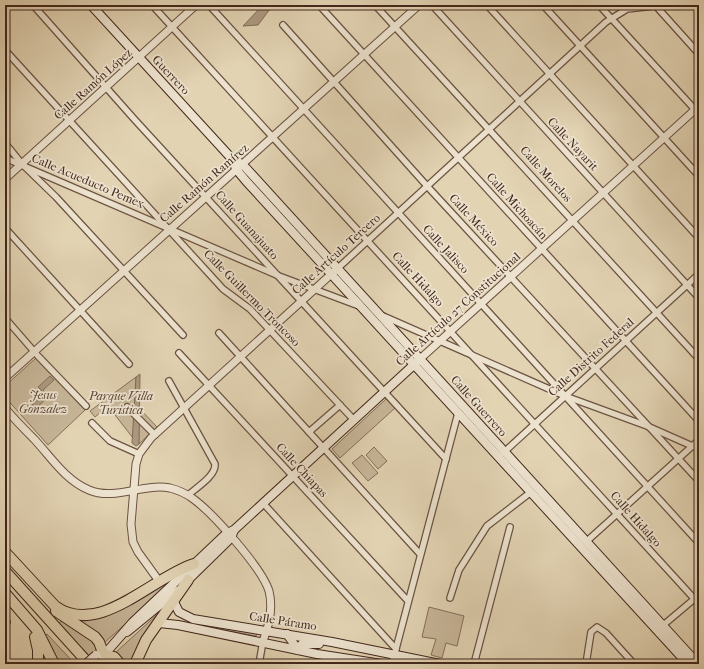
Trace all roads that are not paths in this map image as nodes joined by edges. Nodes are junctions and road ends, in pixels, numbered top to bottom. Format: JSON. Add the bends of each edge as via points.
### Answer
{"nodes":[{"id":1,"x":33,"y":5,"type":"edge"},
{"id":2,"x":91,"y":5,"type":"edge"},
{"id":3,"x":152,"y":5,"type":"edge"},
{"id":4,"x":196,"y":5,"type":"edge"},
{"id":5,"x":209,"y":5,"type":"edge"},
{"id":6,"x":319,"y":5,"type":"edge"},
{"id":7,"x":375,"y":5,"type":"edge"},
{"id":8,"x":419,"y":5,"type":"edge"},
{"id":9,"x":432,"y":5,"type":"edge"},
{"id":10,"x":488,"y":5,"type":"edge"},
{"id":11,"x":543,"y":5,"type":"edge"},
{"id":12,"x":599,"y":5,"type":"edge"},
{"id":13,"x":655,"y":5,"type":"edge"},
{"id":14,"x":663,"y":5,"type":"edge"},
{"id":15,"x":612,"y":18,"type":"junction"},
{"id":16,"x":283,"y":25,"type":"dead end"},
{"id":17,"x":172,"y":26,"type":"junction"},
{"id":18,"x":394,"y":27,"type":"junction"},
{"id":19,"x":581,"y":46,"type":"junction"},
{"id":20,"x":5,"y":50,"type":"edge"},
{"id":21,"x":364,"y":54,"type":"junction"},
{"id":22,"x":699,"y":54,"type":"edge"},
{"id":23,"x":139,"y":58,"type":"junction"},
{"id":24,"x":550,"y":74,"type":"junction"},
{"id":25,"x":333,"y":81,"type":"junction"},
{"id":26,"x":106,"y":87,"type":"junction"},
{"id":27,"x":520,"y":102,"type":"junction"},
{"id":28,"x":303,"y":109,"type":"junction"},
{"id":29,"x":698,"y":110,"type":"edge"},
{"id":30,"x":69,"y":119,"type":"junction"},
{"id":31,"x":490,"y":129,"type":"junction"},
{"id":32,"x":272,"y":137,"type":"junction"},
{"id":33,"x":664,"y":138,"type":"junction"},
{"id":34,"x":5,"y":143,"type":"edge"},
{"id":35,"x":5,"y":158,"type":"edge"},
{"id":36,"x":459,"y":158,"type":"junction"},
{"id":37,"x":22,"y":164,"type":"junction"},
{"id":38,"x":634,"y":165,"type":"junction"},
{"id":39,"x":239,"y":167,"type":"junction"},
{"id":40,"x":699,"y":176,"type":"edge"},
{"id":41,"x":5,"y":179,"type":"edge"},
{"id":42,"x":427,"y":186,"type":"junction"},
{"id":43,"x":604,"y":193,"type":"junction"},
{"id":44,"x":207,"y":197,"type":"junction"},
{"id":45,"x":398,"y":213,"type":"junction"},
{"id":46,"x":573,"y":221,"type":"junction"},
{"id":47,"x":5,"y":228,"type":"edge"},
{"id":48,"x":170,"y":228,"type":"junction"},
{"id":49,"x":699,"y":238,"type":"edge"},
{"id":50,"x":367,"y":240,"type":"junction"},
{"id":51,"x":542,"y":249,"type":"junction"},
{"id":52,"x":338,"y":268,"type":"junction"},
{"id":53,"x":124,"y":270,"type":"junction"},
{"id":54,"x":331,"y":274,"type":"junction"},
{"id":55,"x":699,"y":274,"type":"edge"},
{"id":56,"x":278,"y":276,"type":"junction"},
{"id":57,"x":511,"y":277,"type":"junction"},
{"id":58,"x":688,"y":285,"type":"junction"},
{"id":59,"x":314,"y":289,"type":"junction"},
{"id":60,"x":699,"y":298,"type":"edge"},
{"id":61,"x":301,"y":302,"type":"junction"},
{"id":62,"x":482,"y":304,"type":"junction"},
{"id":63,"x":361,"y":307,"type":"junction"},
{"id":64,"x":79,"y":310,"type":"junction"},
{"id":65,"x":656,"y":313,"type":"junction"},
{"id":66,"x":381,"y":315,"type":"junction"},
{"id":67,"x":5,"y":318,"type":"edge"},
{"id":68,"x":269,"y":330,"type":"junction"},
{"id":69,"x":451,"y":332,"type":"junction"},
{"id":70,"x":219,"y":333,"type":"dead end"},
{"id":71,"x":183,"y":335,"type":"dead end"},
{"id":72,"x":440,"y":341,"type":"junction"},
{"id":73,"x":626,"y":341,"type":"junction"},
{"id":74,"x":34,"y":352,"type":"junction"},
{"id":75,"x":179,"y":353,"type":"dead end"},
{"id":76,"x":472,"y":355,"type":"junction"},
{"id":77,"x":241,"y":357,"type":"junction"},
{"id":78,"x":699,"y":359,"type":"edge"},
{"id":79,"x":418,"y":362,"type":"junction"},
{"id":80,"x":129,"y":364,"type":"dead end"},
{"id":81,"x":596,"y":368,"type":"junction"},
{"id":82,"x":5,"y":378,"type":"edge"},
{"id":83,"x":169,"y":381,"type":"dead end"},
{"id":84,"x":210,"y":385,"type":"junction"},
{"id":85,"x":384,"y":393,"type":"junction"},
{"id":86,"x":565,"y":396,"type":"junction"},
{"id":87,"x":340,"y":405,"type":"junction"},
{"id":88,"x":86,"y":406,"type":"dead end"},
{"id":89,"x":127,"y":407,"type":"dead end"},
{"id":90,"x":5,"y":408,"type":"edge"},
{"id":91,"x":185,"y":408,"type":"junction"},
{"id":92,"x":458,"y":413,"type":"junction"},
{"id":93,"x":354,"y":420,"type":"junction"},
{"id":94,"x":699,"y":421,"type":"edge"},
{"id":95,"x":92,"y":423,"type":"dead end"},
{"id":96,"x":534,"y":424,"type":"junction"},
{"id":97,"x":647,"y":426,"type":"junction"},
{"id":98,"x":309,"y":432,"type":"junction"},
{"id":99,"x":155,"y":434,"type":"junction"},
{"id":100,"x":699,"y":440,"type":"edge"},
{"id":101,"x":692,"y":446,"type":"junction"},
{"id":102,"x":324,"y":448,"type":"junction"},
{"id":103,"x":699,"y":450,"type":"edge"},
{"id":104,"x":139,"y":454,"type":"junction"},
{"id":105,"x":501,"y":454,"type":"junction"},
{"id":106,"x":678,"y":458,"type":"junction"},
{"id":107,"x":446,"y":459,"type":"junction"},
{"id":108,"x":292,"y":477,"type":"junction"},
{"id":109,"x":699,"y":481,"type":"edge"},
{"id":110,"x":648,"y":487,"type":"junction"},
{"id":111,"x":134,"y":490,"type":"junction"},
{"id":112,"x":530,"y":492,"type":"junction"},
{"id":113,"x":188,"y":495,"type":"junction"},
{"id":114,"x":263,"y":504,"type":"junction"},
{"id":115,"x":617,"y":514,"type":"junction"},
{"id":116,"x":510,"y":528,"type":"dead end"},
{"id":117,"x":230,"y":533,"type":"junction"},
{"id":118,"x":587,"y":541,"type":"junction"},
{"id":119,"x":699,"y":542,"type":"edge"},
{"id":120,"x":5,"y":552,"type":"edge"},
{"id":121,"x":420,"y":554,"type":"junction"},
{"id":122,"x":5,"y":558,"type":"edge"},
{"id":123,"x":194,"y":564,"type":"junction"},
{"id":124,"x":5,"y":571,"type":"edge"},
{"id":125,"x":5,"y":580,"type":"edge"},
{"id":126,"x":188,"y":580,"type":"junction"},
{"id":127,"x":159,"y":581,"type":"junction"},
{"id":128,"x":5,"y":593,"type":"edge"},
{"id":129,"x":450,"y":598,"type":"dead end"},
{"id":130,"x":698,"y":599,"type":"edge"},
{"id":131,"x":5,"y":600,"type":"edge"},
{"id":132,"x":408,"y":601,"type":"junction"},
{"id":133,"x":174,"y":602,"type":"junction"},
{"id":134,"x":159,"y":623,"type":"junction"},
{"id":135,"x":661,"y":628,"type":"junction"},
{"id":136,"x":267,"y":631,"type":"junction"},
{"id":137,"x":287,"y":634,"type":"junction"},
{"id":138,"x":121,"y":636,"type":"junction"},
{"id":139,"x":263,"y":641,"type":"junction"},
{"id":140,"x":332,"y":642,"type":"junction"},
{"id":141,"x":298,"y":650,"type":"junction"},
{"id":142,"x":395,"y":652,"type":"junction"},
{"id":143,"x":100,"y":657,"type":"edge"},
{"id":144,"x":38,"y":664,"type":"edge"},
{"id":145,"x":54,"y":664,"type":"edge"},
{"id":146,"x":80,"y":664,"type":"edge"},
{"id":147,"x":87,"y":664,"type":"edge"},
{"id":148,"x":120,"y":664,"type":"edge"},
{"id":149,"x":135,"y":664,"type":"edge"},
{"id":150,"x":258,"y":664,"type":"edge"},
{"id":151,"x":382,"y":664,"type":"edge"},
{"id":152,"x":392,"y":664,"type":"edge"},
{"id":153,"x":440,"y":664,"type":"edge"},
{"id":154,"x":474,"y":664,"type":"edge"},
{"id":155,"x":586,"y":664,"type":"edge"},
{"id":156,"x":634,"y":664,"type":"edge"},
{"id":157,"x":688,"y":664,"type":"edge"},
{"id":158,"x":698,"y":664,"type":"edge"}],
"edges":[{"from":1,"to":26,"type":"street","name":"Calle Guanajuato"},
{"from":2,"to":23,"type":"main road","name":"Guerrero"},
{"from":3,"to":17,"type":"street","name":"Calle Hidalgo"},
{"from":4,"to":17,"type":"street","name":"Calle Ramón López"},
{"from":5,"to":28,"type":"street","name":"Calle Jalisco"},
{"from":6,"to":21,"type":"street","name":"Calle Michoacán"},
{"from":7,"to":18,"type":"street","name":"Calle Morelos"},
{"from":8,"to":18,"type":"street","name":"Calle Ramón Ramírez"},
{"from":9,"to":27,"type":"street","name":"Calle Nayarit"},
{"from":10,"to":24,"type":"street"},
{"from":11,"to":19,"type":"street"},
{"from":12,"to":15,"type":"street"},
{"from":13,"to":14,"type":"street","name":"Calle Artículo Tercero"},
{"from":13,"to":15,"type":"street","name":"Calle Artículo Tercero","via":[[627,9]]},
{"from":13,"to":22,"type":"street"},
{"from":15,"to":19,"type":"street","name":"Calle Artículo Tercero"},
{"from":15,"to":29,"type":"street"},
{"from":16,"to":25,"type":"street","name":"Calle México"},
{"from":17,"to":23,"type":"street","name":"Calle Ramón López"},
{"from":17,"to":32,"type":"street","name":"Calle Hidalgo"},
{"from":18,"to":21,"type":"street","name":"Calle Ramón Ramírez"},
{"from":18,"to":31,"type":"street","name":"Calle Morelos"},
{"from":19,"to":24,"type":"street","name":"Calle Artículo Tercero"},
{"from":19,"to":33,"type":"street"},
{"from":20,"to":30,"type":"street","name":"Calle Guillermo Troncoso"},
{"from":21,"to":25,"type":"street","name":"Calle Ramón Ramírez"},
{"from":21,"to":36,"type":"street","name":"Calle Michoacán"},
{"from":23,"to":26,"type":"street","name":"Calle Ramón López"},
{"from":23,"to":39,"type":"main road","name":"Guerrero"},
{"from":24,"to":27,"type":"street","name":"Calle Artículo Tercero"},
{"from":24,"to":38,"type":"street"},
{"from":25,"to":28,"type":"street","name":"Calle Ramón Ramírez"},
{"from":25,"to":42,"type":"street","name":"Calle México"},
{"from":26,"to":30,"type":"street","name":"Calle Ramón López"},
{"from":26,"to":44,"type":"street","name":"Calle Guanajuato"},
{"from":27,"to":31,"type":"street","name":"Calle Artículo Tercero"},
{"from":27,"to":43,"type":"street","name":"Calle Nayarit"},
{"from":28,"to":32,"type":"street","name":"Calle Ramón Ramírez"},
{"from":28,"to":45,"type":"street","name":"Calle Jalisco"},
{"from":29,"to":33,"type":"street","name":"Calle Artículo 27 Constitucional"},
{"from":30,"to":37,"type":"street","name":"Calle Ramón López"},
{"from":30,"to":48,"type":"street","name":"Calle Guillermo Troncoso"},
{"from":31,"to":36,"type":"street","name":"Calle Artículo Tercero"},
{"from":31,"to":46,"type":"street","name":"Calle Morelos"},
{"from":32,"to":39,"type":"street","name":"Calle Ramón Ramírez"},
{"from":32,"to":50,"type":"street","name":"Calle Hidalgo"},
{"from":33,"to":38,"type":"street","name":"Calle Artículo 27 Constitucional"},
{"from":33,"to":40,"type":"street"},
{"from":34,"to":37,"type":"street"},
{"from":35,"to":37,"type":"street","name":"Calle Acueducto Pemex"},
{"from":36,"to":42,"type":"street","name":"Calle Artículo Tercero"},
{"from":36,"to":51,"type":"street","name":"Calle Michoacán"},
{"from":37,"to":41,"type":"street","name":"Calle Ramón López"},
{"from":37,"to":48,"type":"street","name":"Calle Acueducto Pemex"},
{"from":37,"to":53,"type":"street"},
{"from":38,"to":43,"type":"street","name":"Calle Artículo 27 Constitucional"},
{"from":38,"to":49,"type":"street"},
{"from":39,"to":44,"type":"street","name":"Calle Ramón Ramírez"},
{"from":39,"to":52,"type":"main road","name":"Calle Guerrero"},
{"from":39,"to":54,"type":"main road","name":"Calle Guerrero"},
{"from":42,"to":45,"type":"street","name":"Calle Artículo Tercero"},
{"from":42,"to":57,"type":"street","name":"Calle México"},
{"from":43,"to":46,"type":"street","name":"Calle Artículo 27 Constitucional"},
{"from":43,"to":58,"type":"street","name":"Calle Nayarit"},
{"from":44,"to":48,"type":"street","name":"Calle Ramón Ramírez"},
{"from":44,"to":56,"type":"street","name":"Calle Guanajuato"},
{"from":45,"to":50,"type":"street","name":"Calle Artículo Tercero"},
{"from":45,"to":62,"type":"street","name":"Calle Jalisco"},
{"from":46,"to":51,"type":"street","name":"Calle Artículo 27 Constitucional"},
{"from":46,"to":65,"type":"street","name":"Calle Morelos"},
{"from":47,"to":64,"type":"street"},
{"from":48,"to":53,"type":"street","name":"Calle Ramón Ramírez"},
{"from":48,"to":56,"type":"street","name":"Calle Acueducto Pemex"},
{"from":48,"to":68,"type":"street","name":"Calle Guillermo Troncoso","via":[[223,289],[245,305]]},
{"from":50,"to":52,"type":"street","name":"Calle Artículo Tercero"},
{"from":50,"to":69,"type":"street","name":"Calle Hidalgo"},
{"from":51,"to":57,"type":"street","name":"Calle Artículo 27 Constitucional"},
{"from":51,"to":73,"type":"street","name":"Calle Michoacán"},
{"from":52,"to":54,"type":"street","name":"Calle Artículo Tercero"},
{"from":52,"to":66,"type":"main road","name":"Calle Guerrero"},
{"from":53,"to":64,"type":"street","name":"Calle Ramón Ramírez"},
{"from":53,"to":71,"type":"street"},
{"from":54,"to":59,"type":"street","name":"Calle Artículo Tercero"},
{"from":54,"to":63,"type":"main road","name":"Calle Guerrero"},
{"from":55,"to":58,"type":"street","name":"Calle Distrito Federal"},
{"from":56,"to":59,"type":"street","name":"Calle Acueducto Pemex"},
{"from":56,"to":61,"type":"street","name":"Calle Guanajuato"},
{"from":57,"to":62,"type":"street","name":"Calle Artículo 27 Constitucional"},
{"from":57,"to":81,"type":"street","name":"Calle México"},
{"from":58,"to":60,"type":"street","name":"Calle Nayarit"},
{"from":58,"to":65,"type":"street","name":"Calle Distrito Federal"},
{"from":59,"to":61,"type":"street","name":"Calle Artículo Tercero"},
{"from":59,"to":63,"type":"street","name":"Calle Acueducto Pemex"},
{"from":61,"to":68,"type":"street","name":"Calle Artículo Tercero"},
{"from":61,"to":85,"type":"street","name":"Calle Guanajuato"},
{"from":62,"to":69,"type":"street","name":"Calle Artículo 27 Constitucional"},
{"from":62,"to":86,"type":"street","name":"Calle Jalisco"},
{"from":63,"to":79,"type":"main road","name":"Calle Guerrero"},
{"from":64,"to":74,"type":"street","name":"Calle Ramón Ramírez"},
{"from":64,"to":80,"type":"street"},
{"from":65,"to":73,"type":"street","name":"Calle Distrito Federal"},
{"from":65,"to":78,"type":"street","name":"Calle Morelos"},
{"from":66,"to":72,"type":"street"},
{"from":66,"to":79,"type":"main road","name":"Calle Guerrero"},
{"from":67,"to":74,"type":"street"},
{"from":68,"to":77,"type":"street","name":"Calle Artículo Tercero"},
{"from":68,"to":87,"type":"street","name":"Calle Guillermo Troncoso"},
{"from":69,"to":72,"type":"street","name":"Calle Artículo 27 Constitucional"},
{"from":69,"to":76,"type":"street","name":"Calle Hidalgo"},
{"from":70,"to":77,"type":"street"},
{"from":72,"to":76,"type":"street"},
{"from":72,"to":79,"type":"street","name":"Calle Artículo 27 Constitucional"},
{"from":73,"to":81,"type":"street","name":"Calle Distrito Federal"},
{"from":73,"to":94,"type":"street","name":"Calle Michoacán"},
{"from":74,"to":82,"type":"street","name":"Calle Ramón Ramírez"},
{"from":74,"to":88,"type":"street"},
{"from":75,"to":84,"type":"street","name":"Calle Chiapas"},
{"from":76,"to":86,"type":"street"},
{"from":76,"to":96,"type":"street","name":"Calle Hidalgo"},
{"from":77,"to":84,"type":"street","name":"Calle Artículo Tercero"},
{"from":77,"to":98,"type":"street"},
{"from":79,"to":85,"type":"main road","name":"Calle Artículo 27 Constitucional"},
{"from":79,"to":92,"type":"main road","name":"Calle Guerrero"},
{"from":79,"to":105,"type":"main road","name":"Calle Guerrero"},
{"from":81,"to":86,"type":"street","name":"Calle Distrito Federal"},
{"from":81,"to":97,"type":"street","name":"Calle México"},
{"from":83,"to":91,"type":"street"},
{"from":84,"to":91,"type":"street","name":"Calle Artículo Tercero"},
{"from":84,"to":108,"type":"street","name":"Calle Chiapas"},
{"from":85,"to":93,"type":"main road","name":"Calle Artículo 27 Constitucional"},
{"from":85,"to":107,"type":"street","name":"Calle Guanajuato"},
{"from":86,"to":96,"type":"street","name":"Calle Distrito Federal"},
{"from":86,"to":97,"type":"street"},
{"from":86,"to":110,"type":"street","name":"Calle Jalisco"},
{"from":87,"to":93,"type":"street","name":"Calle Guillermo Troncoso"},
{"from":87,"to":98,"type":"street"},
{"from":89,"to":99,"type":"street"},
{"from":90,"to":111,"type":"street","via":[[56,465],[78,484],[99,493]]},
{"from":91,"to":99,"type":"street","name":"Calle Artículo Tercero"},
{"from":91,"to":113,"type":"street","via":[[215,466],[212,474]]},
{"from":92,"to":105,"type":"main road","name":"Calle Guerrero"},
{"from":92,"to":107,"type":"street"},
{"from":93,"to":102,"type":"main road","name":"Calle Artículo 27 Constitucional"},
{"from":95,"to":104,"type":"street","via":[[110,441]]},
{"from":96,"to":105,"type":"street","name":"Calle Distrito Federal"},
{"from":96,"to":115,"type":"street","name":"Calle Hidalgo"},
{"from":97,"to":101,"type":"street"},
{"from":97,"to":106,"type":"street","name":"Calle México"},
{"from":98,"to":102,"type":"street"},
{"from":99,"to":104,"type":"street","name":"Calle Artículo Tercero"},
{"from":100,"to":101,"type":"street"},
{"from":101,"to":103,"type":"street"},
{"from":101,"to":106,"type":"street"},
{"from":102,"to":108,"type":"main road","name":"Calle Artículo 27 Constitucional"},
{"from":102,"to":121,"type":"street"},
{"from":104,"to":111,"type":"street","name":"Calle Artículo Tercero"},
{"from":105,"to":112,"type":"main road","name":"Calle Guerrero"},
{"from":105,"to":118,"type":"main road","name":"Calle Guerrero"},
{"from":106,"to":109,"type":"street","name":"Calle México"},
{"from":106,"to":110,"type":"street"},
{"from":107,"to":121,"type":"street"},
{"from":108,"to":114,"type":"main road","name":"Calle Artículo 27 Constitucional"},
{"from":108,"to":132,"type":"street","name":"Calle Chiapas"},
{"from":110,"to":115,"type":"street"},
{"from":110,"to":119,"type":"street","name":"Calle Jalisco"},
{"from":111,"to":113,"type":"street","via":[[164,488]]},
{"from":111,"to":127,"type":"street","name":"Calle Artículo Tercero","via":[[131,524],[133,542]]},
{"from":112,"to":129,"type":"street","via":[[487,526],[459,570]]},
{"from":112,"to":135,"type":"main road","name":"Calle Guerrero"},
{"from":113,"to":117,"type":"street"},
{"from":114,"to":117,"type":"main road","name":"Calle Artículo 27 Constitucional"},
{"from":114,"to":142,"type":"street"},
{"from":115,"to":118,"type":"street"},
{"from":115,"to":130,"type":"street","name":"Calle Hidalgo"},
{"from":116,"to":154,"type":"street"},
{"from":117,"to":123,"type":"main road","name":"Calle Artículo 27 Constitucional"},
{"from":117,"to":126,"type":"main road","name":"Calle Artículo 27 Constitucional"},
{"from":117,"to":136,"type":"street","via":[[265,581],[270,599]]},
{"from":118,"to":135,"type":"main road","name":"Calle Guerrero"},
{"from":120,"to":127,"type":"highway","via":[[56,606],[74,615],[87,616],[108,611]]},
{"from":121,"to":132,"type":"street"},
{"from":122,"to":143,"type":"highway","via":[[58,613],[95,637],[99,642]]},
{"from":123,"to":127,"type":"highway"},
{"from":123,"to":138,"type":"main road","name":"Calle Artículo 27 Constitucional"},
{"from":124,"to":147,"type":"highway"},
{"from":125,"to":146,"type":"highway"},
{"from":126,"to":133,"type":"highway"},
{"from":126,"to":138,"type":"main road","name":"Calle Artículo 27 Constitucional","via":[[151,614]]},
{"from":128,"to":145,"type":"highway","via":[[37,630]]},
{"from":130,"to":135,"type":"street"},
{"from":131,"to":144,"type":"highway","via":[[35,636]]},
{"from":132,"to":142,"type":"street"},
{"from":133,"to":134,"type":"highway"},
{"from":133,"to":136,"type":"main road","name":"Calle Páramo","via":[[179,612],[193,619]]},
{"from":134,"to":139,"type":"main road","name":"Calle Páramo"},
{"from":134,"to":149,"type":"highway","via":[[146,640]]},
{"from":135,"to":157,"type":"main road","name":"Calle Guerrero"},
{"from":135,"to":158,"type":"main road","name":"Calle Guerrero"},
{"from":136,"to":137,"type":"main road","name":"Calle Páramo"},
{"from":136,"to":139,"type":"street"},
{"from":137,"to":140,"type":"main road","name":"Calle Páramo"},
{"from":137,"to":141,"type":"main road"},
{"from":138,"to":143,"type":"main road","name":"Calle Artículo 27 Constitucional"},
{"from":139,"to":141,"type":"main road","name":"Calle Páramo"},
{"from":139,"to":150,"type":"street"},
{"from":140,"to":141,"type":"main road","via":[[302,644]]},
{"from":140,"to":142,"type":"main road","name":"Calle Páramo"},
{"from":141,"to":151,"type":"main road","name":"Calle Páramo"},
{"from":142,"to":152,"type":"street"},
{"from":142,"to":153,"type":"main road"},
{"from":143,"to":147,"type":"main road","name":"Calle Artículo 27 Constitucional","bridge":true},
{"from":143,"to":148,"type":"highway","via":[[114,658]]},
{"from":155,"to":156,"type":"street","via":[[591,632],[597,627]]}]}
